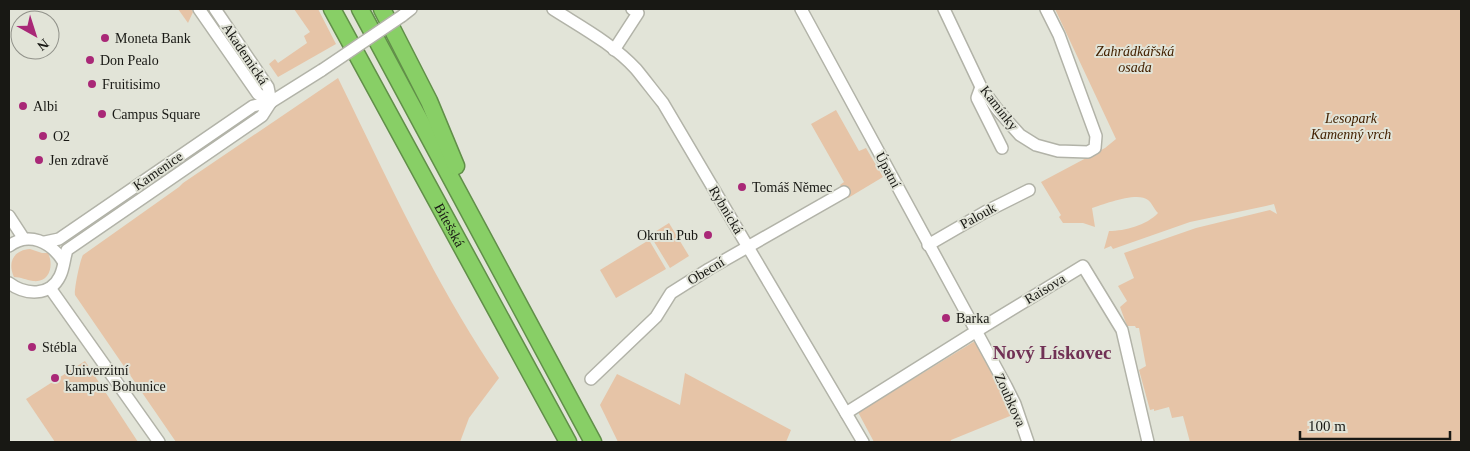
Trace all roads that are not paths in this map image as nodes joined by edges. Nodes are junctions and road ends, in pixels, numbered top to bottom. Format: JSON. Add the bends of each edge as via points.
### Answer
{"nodes":[{"id":1,"x":199,"y":9,"type":"edge"},
{"id":2,"x":215,"y":9,"type":"edge"},
{"id":3,"x":332,"y":9,"type":"edge"},
{"id":4,"x":360,"y":9,"type":"edge"},
{"id":5,"x":382,"y":9,"type":"edge"},
{"id":6,"x":553,"y":9,"type":"edge"},
{"id":7,"x":632,"y":9,"type":"edge"},
{"id":8,"x":801,"y":9,"type":"edge"},
{"id":9,"x":944,"y":9,"type":"edge"},
{"id":10,"x":1046,"y":9,"type":"edge"},
{"id":11,"x":406,"y":12,"type":"edge"},
{"id":12,"x":614,"y":50,"type":"junction"},
{"id":13,"x":981,"y":87,"type":"junction"},
{"id":14,"x":271,"y":102,"type":"junction"},
{"id":15,"x":1002,"y":148,"type":"dead end"},
{"id":16,"x":1029,"y":190,"type":"dead end"},
{"id":17,"x":844,"y":192,"type":"dead end"},
{"id":18,"x":9,"y":216,"type":"edge"},
{"id":19,"x":24,"y":239,"type":"junction"},
{"id":20,"x":45,"y":242,"type":"junction"},
{"id":21,"x":487,"y":243,"type":"junction"},
{"id":22,"x":9,"y":245,"type":"edge"},
{"id":23,"x":928,"y":245,"type":"junction"},
{"id":24,"x":748,"y":247,"type":"junction"},
{"id":25,"x":63,"y":261,"type":"junction"},
{"id":26,"x":12,"y":287,"type":"edge"},
{"id":27,"x":50,"y":288,"type":"junction"},
{"id":28,"x":976,"y":332,"type":"junction"},
{"id":29,"x":591,"y":380,"type":"dead end"},
{"id":30,"x":846,"y":413,"type":"junction"},
{"id":31,"x":861,"y":441,"type":"edge"},
{"id":32,"x":159,"y":442,"type":"edge"},
{"id":33,"x":568,"y":442,"type":"edge"},
{"id":34,"x":593,"y":442,"type":"edge"},
{"id":35,"x":1028,"y":442,"type":"edge"},
{"id":36,"x":1148,"y":442,"type":"edge"}],
"edges":[{"from":1,"to":14,"type":"street","name":"Akademická","via":[[258,94]]},
{"from":2,"to":14,"type":"street","name":"Akademická","via":[[268,87]]},
{"from":3,"to":33,"type":"highway","name":"Bítešská"},
{"from":4,"to":21,"type":"highway","name":"Bítešská"},
{"from":5,"to":21,"type":"highway","via":[[429,101]]},
{"from":6,"to":12,"type":"street","name":"Rybnická"},
{"from":7,"to":12,"type":"street","via":[[638,13]]},
{"from":8,"to":23,"type":"street","name":"Úpatní"},
{"from":9,"to":13,"type":"street","name":"Kamínky"},
{"from":10,"to":13,"type":"street","name":"Kamínky","via":[[1059,34],[1093,126],[1096,148],[1078,152],[1044,148],[1030,142],[1010,125]]},
{"from":11,"to":14,"type":"street","name":"Kamenice","bridge":true},
{"from":12,"to":24,"type":"street","name":"Rybnická","via":[[635,68],[663,103]]},
{"from":13,"to":15,"type":"street","via":[[977,98]]},
{"from":14,"to":20,"type":"street","name":"Kamenice","via":[[253,106],[59,238]]},
{"from":14,"to":25,"type":"street","name":"Kamenice","via":[[262,116],[67,250]]},
{"from":16,"to":23,"type":"street","name":"Palouk"},
{"from":17,"to":24,"type":"street","name":"Obecní"},
{"from":18,"to":19,"type":"street"},
{"from":19,"to":20,"type":"street"},
{"from":19,"to":22,"type":"street"},
{"from":20,"to":25,"type":"street"},
{"from":21,"to":34,"type":"highway","name":"Bítešská"},
{"from":23,"to":28,"type":"street","name":"Úpatní"},
{"from":24,"to":29,"type":"street","name":"Obecní","via":[[671,293],[656,317]]},
{"from":24,"to":30,"type":"street","name":"Rybnická"},
{"from":25,"to":27,"type":"street","name":"Kamenice","via":[[59,279]]},
{"from":26,"to":27,"type":"street","via":[[37,293]]},
{"from":27,"to":32,"type":"street"},
{"from":28,"to":30,"type":"street","name":"Raisova"},
{"from":28,"to":35,"type":"street","name":"Zoubkova","via":[[1015,404]]},
{"from":28,"to":36,"type":"street","name":"Raisova","via":[[1083,266],[1122,330]]},
{"from":30,"to":31,"type":"street","name":"Rybnická"}]}
